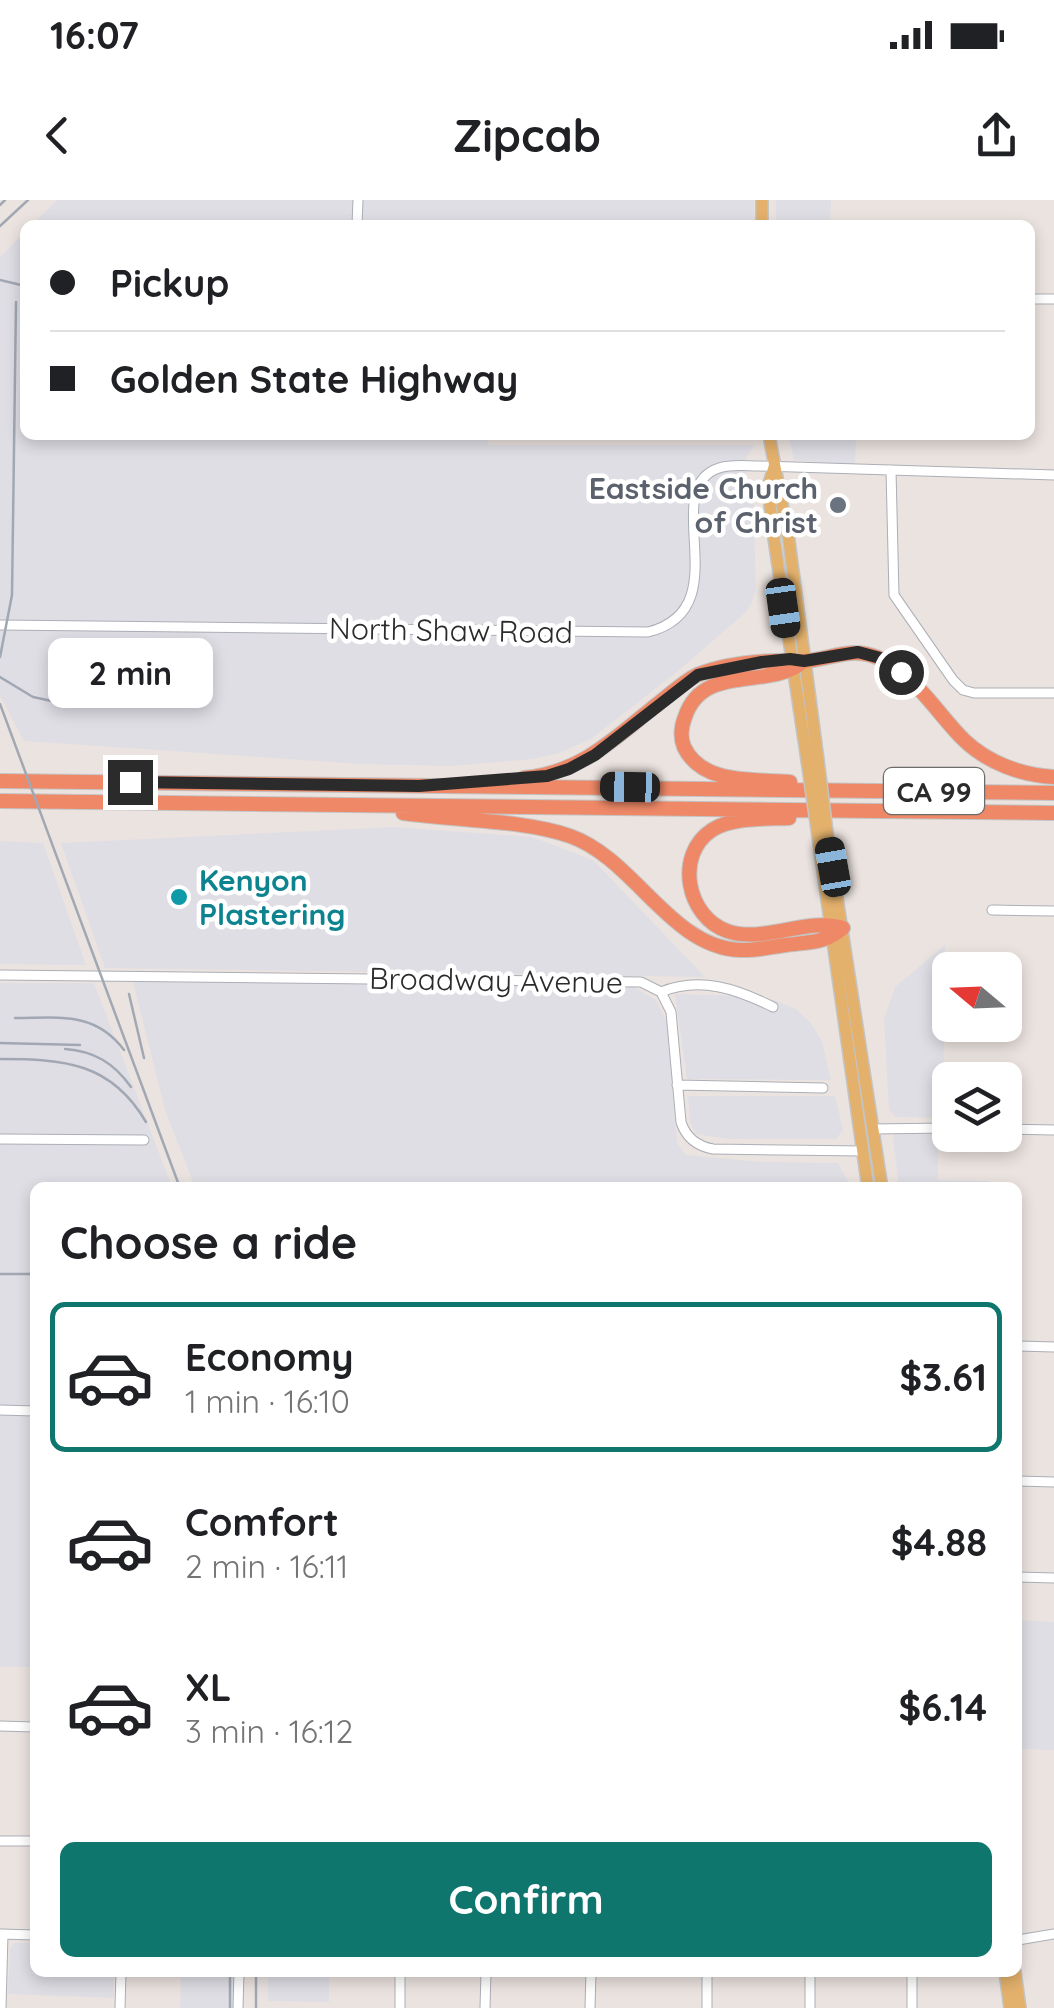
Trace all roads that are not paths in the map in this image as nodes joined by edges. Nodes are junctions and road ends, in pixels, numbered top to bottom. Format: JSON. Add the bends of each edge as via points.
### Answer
{"nodes":[{"id":1,"x":770,"y":440,"type":"edge"},
{"id":2,"x":774,"y":467,"type":"junction"},
{"id":3,"x":892,"y":470,"type":"junction"},
{"id":4,"x":1054,"y":475,"type":"edge"},
{"id":5,"x":0,"y":625,"type":"edge"},
{"id":6,"x":795,"y":664,"type":"junction"},
{"id":7,"x":1054,"y":694,"type":"edge"},
{"id":8,"x":1054,"y":777,"type":"edge"},
{"id":9,"x":0,"y":781,"type":"edge"},
{"id":10,"x":419,"y":786,"type":"junction"},
{"id":11,"x":813,"y":790,"type":"junction"},
{"id":12,"x":1054,"y":793,"type":"edge"},
{"id":13,"x":0,"y":801,"type":"edge"},
{"id":14,"x":342,"y":804,"type":"junction"},
{"id":15,"x":863,"y":810,"type":"junction"},
{"id":16,"x":1054,"y":813,"type":"edge"},
{"id":17,"x":992,"y":910,"type":"dead end"},
{"id":18,"x":1054,"y":911,"type":"edge"},
{"id":19,"x":834,"y":930,"type":"junction"},
{"id":20,"x":0,"y":975,"type":"edge"},
{"id":21,"x":660,"y":992,"type":"junction"},
{"id":22,"x":773,"y":1007,"type":"dead end"},
{"id":23,"x":678,"y":1084,"type":"junction"},
{"id":24,"x":823,"y":1088,"type":"dead end"},
{"id":25,"x":932,"y":1128,"type":"edge"},
{"id":26,"x":1022,"y":1129,"type":"edge"},
{"id":27,"x":866,"y":1130,"type":"junction"},
{"id":28,"x":1054,"y":1130,"type":"edge"},
{"id":29,"x":0,"y":1138,"type":"edge"},
{"id":30,"x":144,"y":1140,"type":"dead end"},
{"id":31,"x":863,"y":1151,"type":"junction"},
{"id":32,"x":867,"y":1182,"type":"edge"},
{"id":33,"x":880,"y":1182,"type":"edge"},
{"id":34,"x":1022,"y":1346,"type":"edge"},
{"id":35,"x":1054,"y":1347,"type":"edge"},
{"id":36,"x":0,"y":1410,"type":"edge"},
{"id":37,"x":30,"y":1411,"type":"edge"},
{"id":38,"x":1022,"y":1481,"type":"edge"},
{"id":39,"x":1054,"y":1482,"type":"edge"},
{"id":40,"x":1022,"y":1578,"type":"edge"},
{"id":41,"x":1054,"y":1578,"type":"edge"},
{"id":42,"x":0,"y":1726,"type":"edge"},
{"id":43,"x":30,"y":1727,"type":"edge"},
{"id":44,"x":0,"y":1840,"type":"edge"},
{"id":45,"x":30,"y":1842,"type":"edge"},
{"id":46,"x":2,"y":1934,"type":"edge"},
{"id":47,"x":1054,"y":1934,"type":"edge"},
{"id":48,"x":30,"y":1935,"type":"edge"},
{"id":49,"x":1022,"y":1939,"type":"edge"},
{"id":50,"x":121,"y":1977,"type":"edge"},
{"id":51,"x":240,"y":1977,"type":"edge"},
{"id":52,"x":400,"y":1977,"type":"edge"},
{"id":53,"x":486,"y":1977,"type":"edge"},
{"id":54,"x":591,"y":1977,"type":"edge"},
{"id":55,"x":707,"y":1977,"type":"edge"},
{"id":56,"x":810,"y":1977,"type":"edge"},
{"id":57,"x":912,"y":1977,"type":"edge"},
{"id":58,"x":1006,"y":1977,"type":"edge"},
{"id":59,"x":1016,"y":1977,"type":"edge"},
{"id":60,"x":1,"y":2008,"type":"edge"},
{"id":61,"x":120,"y":2008,"type":"edge"},
{"id":62,"x":238,"y":2008,"type":"edge"},
{"id":63,"x":400,"y":2008,"type":"edge"},
{"id":64,"x":485,"y":2008,"type":"edge"},
{"id":65,"x":590,"y":2008,"type":"edge"},
{"id":66,"x":706,"y":2008,"type":"edge"},
{"id":67,"x":810,"y":2008,"type":"edge"},
{"id":68,"x":912,"y":2008,"type":"edge"},
{"id":69,"x":1010,"y":2008,"type":"edge"},
{"id":70,"x":1020,"y":2008,"type":"edge"}],
"edges":[{"from":1,"to":2,"type":"main road"},
{"from":2,"to":3,"type":"street"},
{"from":2,"to":5,"type":"street","name":"North Shaw Road","via":[[722,468],[705,478],[695,499],[692,598],[674,622],[648,632]]},
{"from":2,"to":6,"type":"main road","via":[[790,541]]},
{"from":3,"to":4,"type":"street"},
{"from":3,"to":7,"type":"street","via":[[894,594],[953,680],[974,693]]},
{"from":6,"to":8,"type":"highway","via":[[858,652],[884,659],[987,758]]},
{"from":6,"to":10,"type":"highway","via":[[698,675],[569,769]]},
{"from":6,"to":11,"type":"highway","via":[[704,690],[687,710],[681,740],[704,770],[801,782]]},
{"from":6,"to":19,"type":"main road","bridge":true},
{"from":9,"to":10,"type":"highway","number":"CA 99"},
{"from":10,"to":11,"type":"highway","number":"CA 99"},
{"from":11,"to":12,"type":"highway","number":"CA 99"},
{"from":13,"to":14,"type":"highway","number":"CA 99"},
{"from":14,"to":15,"type":"highway","number":"CA 99"},
{"from":14,"to":19,"type":"highway","via":[[569,836],[614,862],[682,927],[720,947],[741,950]]},
{"from":15,"to":16,"type":"highway","number":"CA 99"},
{"from":15,"to":19,"type":"highway","via":[[724,825],[701,840],[692,856],[693,899],[722,929]]},
{"from":17,"to":18,"type":"street"},
{"from":19,"to":27,"type":"main road"},
{"from":20,"to":21,"type":"street","name":"Broadway Avenue","via":[[628,981]]},
{"from":21,"to":22,"type":"street","via":[[677,985],[728,986]]},
{"from":21,"to":23,"type":"street","name":"Broadway Avenue","via":[[671,1012]]},
{"from":23,"to":24,"type":"street"},
{"from":23,"to":31,"type":"street","name":"Broadway Avenue","via":[[683,1128],[702,1146]]},
{"from":25,"to":27,"type":"street"},
{"from":26,"to":28,"type":"street"},
{"from":27,"to":31,"type":"main road"},
{"from":27,"to":33,"type":"main road"},
{"from":29,"to":30,"type":"street"},
{"from":31,"to":32,"type":"main road"},
{"from":34,"to":35,"type":"street"},
{"from":36,"to":37,"type":"street"},
{"from":38,"to":39,"type":"street"},
{"from":40,"to":41,"type":"street"},
{"from":42,"to":43,"type":"street"},
{"from":44,"to":45,"type":"street"},
{"from":46,"to":48,"type":"street"},
{"from":46,"to":60,"type":"street"},
{"from":47,"to":49,"type":"street"},
{"from":50,"to":61,"type":"street"},
{"from":51,"to":62,"type":"street"},
{"from":52,"to":63,"type":"street"},
{"from":53,"to":64,"type":"street"},
{"from":54,"to":65,"type":"street"},
{"from":55,"to":66,"type":"street"},
{"from":56,"to":67,"type":"street"},
{"from":57,"to":68,"type":"street"},
{"from":58,"to":69,"type":"main road"},
{"from":59,"to":70,"type":"main road"}]}
